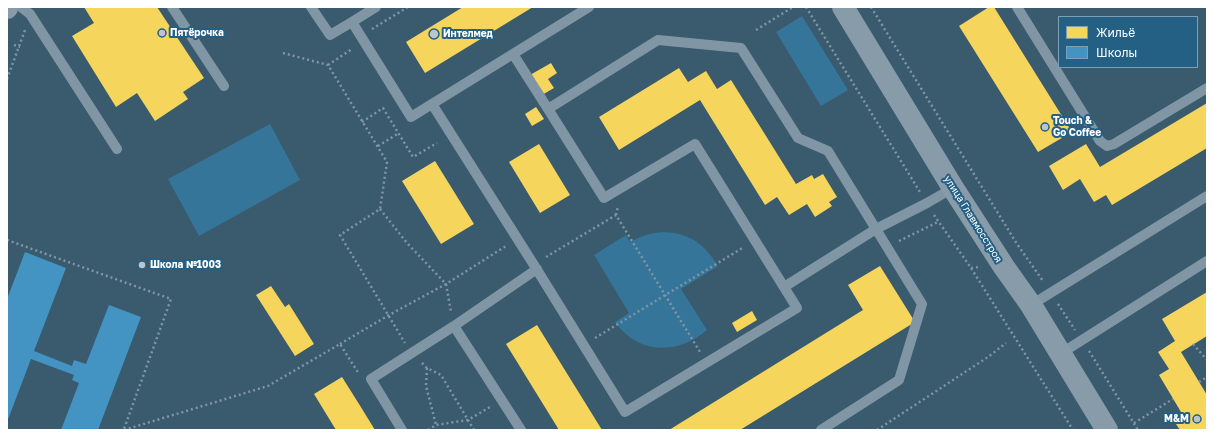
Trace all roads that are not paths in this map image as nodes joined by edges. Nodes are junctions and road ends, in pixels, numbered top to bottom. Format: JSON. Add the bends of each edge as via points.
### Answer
{"nodes":[{"id":1,"x":21,"y":7,"type":"edge"},
{"id":2,"x":172,"y":7,"type":"edge"},
{"id":3,"x":311,"y":7,"type":"edge"},
{"id":4,"x":376,"y":7,"type":"edge"},
{"id":5,"x":589,"y":7,"type":"edge"},
{"id":6,"x":842,"y":7,"type":"edge"},
{"id":7,"x":1017,"y":7,"type":"edge"},
{"id":8,"x":352,"y":22,"type":"junction"},
{"id":9,"x":513,"y":54,"type":"junction"},
{"id":10,"x":224,"y":86,"type":"dead end"},
{"id":11,"x":1207,"y":88,"type":"edge"},
{"id":12,"x":432,"y":104,"type":"junction"},
{"id":13,"x":548,"y":109,"type":"junction"},
{"id":14,"x":117,"y":149,"type":"dead end"},
{"id":15,"x":953,"y":188,"type":"junction"},
{"id":16,"x":1207,"y":196,"type":"edge"},
{"id":17,"x":876,"y":229,"type":"junction"},
{"id":18,"x":1207,"y":261,"type":"edge"},
{"id":19,"x":535,"y":267,"type":"junction"},
{"id":20,"x":784,"y":287,"type":"junction"},
{"id":21,"x":1030,"y":306,"type":"junction"},
{"id":22,"x":454,"y":326,"type":"junction"},
{"id":23,"x":1060,"y":354,"type":"junction"},
{"id":24,"x":402,"y":430,"type":"edge"},
{"id":25,"x":522,"y":430,"type":"edge"},
{"id":26,"x":821,"y":430,"type":"edge"},
{"id":27,"x":1107,"y":430,"type":"edge"}],
"edges":[{"from":1,"to":14,"type":"lane","via":[[30,14]]},
{"from":2,"to":10,"type":"lane"},
{"from":3,"to":8,"type":"lane","via":[[330,35]]},
{"from":4,"to":8,"type":"lane"},
{"from":5,"to":9,"type":"lane"},
{"from":6,"to":15,"type":"street","name":"улица Главмосстроя"},
{"from":7,"to":11,"type":"lane","via":[[1100,141],[1107,146]]},
{"from":8,"to":12,"type":"lane","via":[[410,117]]},
{"from":9,"to":12,"type":"lane"},
{"from":9,"to":13,"type":"lane"},
{"from":12,"to":19,"type":"lane"},
{"from":13,"to":17,"type":"lane","via":[[658,40],[740,48],[798,138],[828,150]]},
{"from":13,"to":20,"type":"lane","via":[[604,198],[695,144]]},
{"from":15,"to":17,"type":"lane"},
{"from":15,"to":21,"type":"street","name":"улица Главмосстроя"},
{"from":16,"to":21,"type":"lane"},
{"from":17,"to":20,"type":"lane"},
{"from":17,"to":26,"type":"lane","via":[[922,304],[899,380]]},
{"from":18,"to":23,"type":"lane"},
{"from":19,"to":20,"type":"lane","via":[[625,412],[797,308]]},
{"from":19,"to":22,"type":"lane"},
{"from":21,"to":23,"type":"street","name":"улица Главмосстроя"},
{"from":22,"to":24,"type":"lane","via":[[371,379]]},
{"from":22,"to":25,"type":"lane"},
{"from":23,"to":27,"type":"street","name":"улица Главмосстроя"}]}
